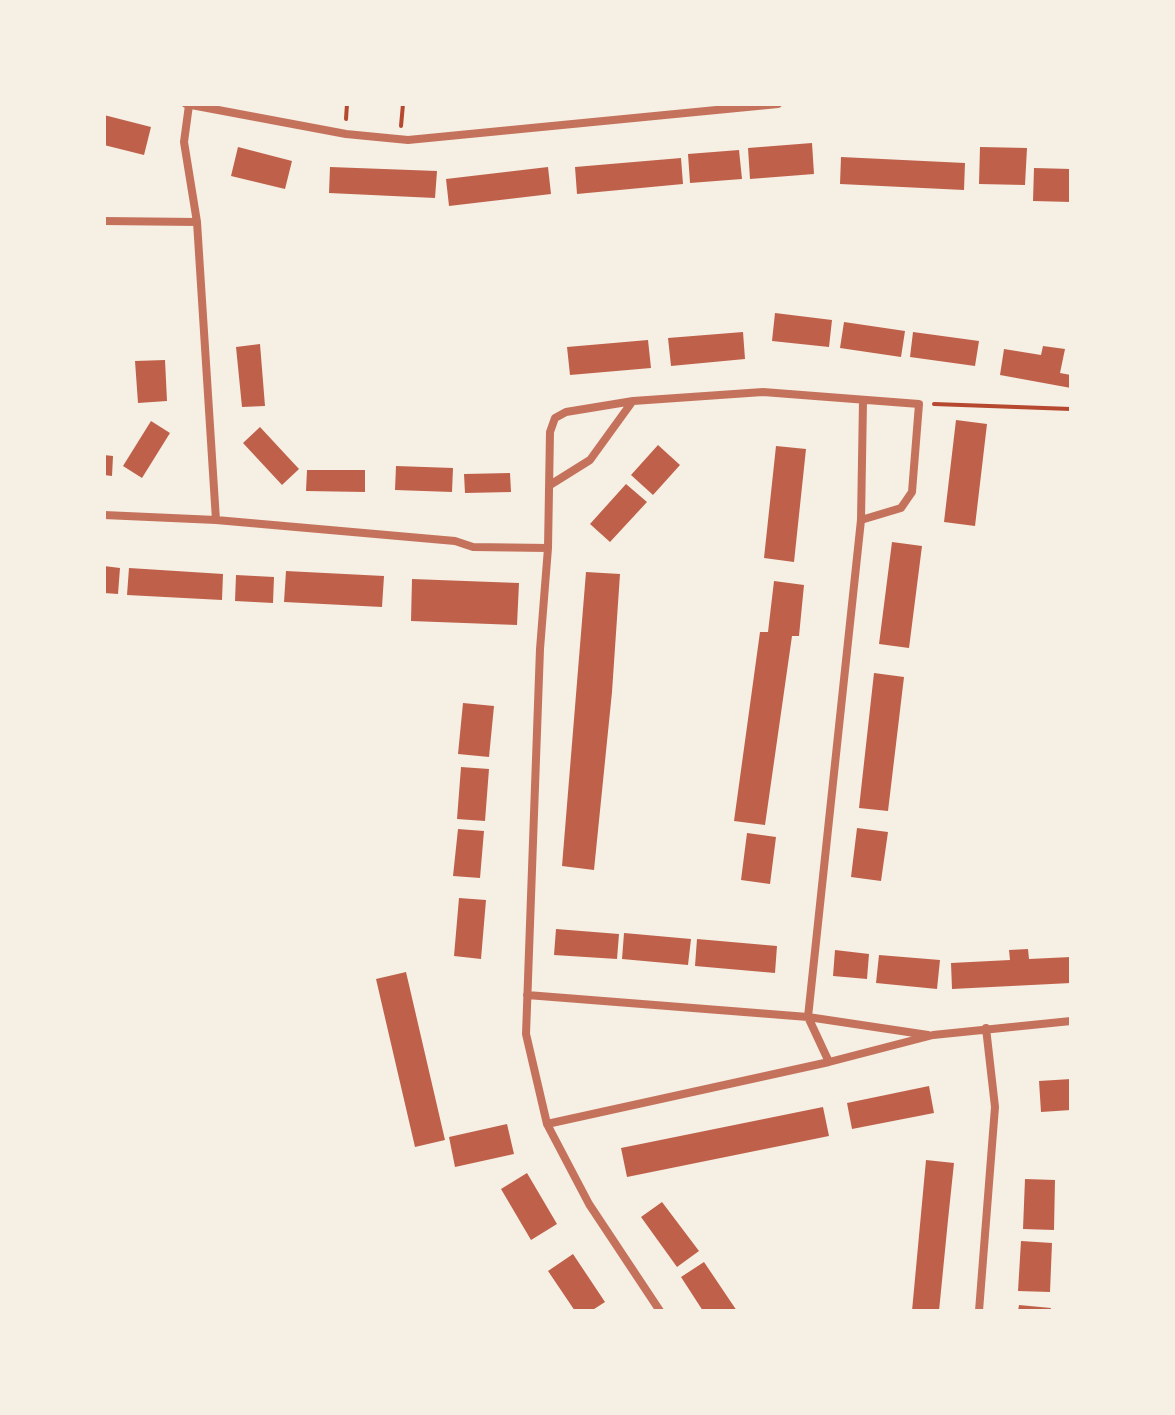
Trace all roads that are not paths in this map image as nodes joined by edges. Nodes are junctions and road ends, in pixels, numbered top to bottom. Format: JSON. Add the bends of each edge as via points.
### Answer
{"nodes":[{"id":1,"x":187,"y":104,"type":"edge"},
{"id":2,"x":778,"y":104,"type":"edge"},
{"id":3,"x":104,"y":221,"type":"edge"},
{"id":4,"x":197,"y":222,"type":"junction"},
{"id":5,"x":633,"y":401,"type":"junction"},
{"id":6,"x":863,"y":401,"type":"junction"},
{"id":7,"x":550,"y":485,"type":"junction"},
{"id":8,"x":104,"y":515,"type":"edge"},
{"id":9,"x":216,"y":520,"type":"junction"},
{"id":10,"x":861,"y":520,"type":"junction"},
{"id":11,"x":548,"y":548,"type":"junction"},
{"id":12,"x":527,"y":995,"type":"junction"},
{"id":13,"x":808,"y":1017,"type":"junction"},
{"id":14,"x":1071,"y":1021,"type":"edge"},
{"id":15,"x":986,"y":1028,"type":"junction"},
{"id":16,"x":933,"y":1035,"type":"junction"},
{"id":17,"x":829,"y":1062,"type":"junction"},
{"id":18,"x":547,"y":1124,"type":"junction"},
{"id":19,"x":660,"y":1311,"type":"edge"},
{"id":20,"x":979,"y":1311,"type":"edge"}],
"edges":[{"from":1,"to":2,"type":"street","via":[[346,134],[408,140]]},
{"from":1,"to":4,"type":"street","via":[[184,142]]},
{"from":3,"to":4,"type":"street"},
{"from":4,"to":9,"type":"street"},
{"from":5,"to":6,"type":"street","via":[[763,392]]},
{"from":5,"to":7,"type":"street","via":[[590,460]]},
{"from":5,"to":7,"type":"street","via":[[555,418]]},
{"from":6,"to":10,"type":"street"},
{"from":6,"to":10,"type":"street","via":[[919,404],[912,492],[901,508]]},
{"from":7,"to":11,"type":"street"},
{"from":8,"to":9,"type":"street"},
{"from":9,"to":11,"type":"street","via":[[455,541],[473,547]]},
{"from":10,"to":13,"type":"street"},
{"from":11,"to":12,"type":"street"},
{"from":12,"to":13,"type":"street"},
{"from":12,"to":18,"type":"street","via":[[526,1034]]},
{"from":13,"to":16,"type":"street"},
{"from":13,"to":17,"type":"street"},
{"from":14,"to":15,"type":"street"},
{"from":15,"to":16,"type":"street"},
{"from":15,"to":20,"type":"street","via":[[995,1107]]},
{"from":16,"to":17,"type":"street"},
{"from":17,"to":18,"type":"street"},
{"from":18,"to":19,"type":"street","via":[[589,1204]]}]}
